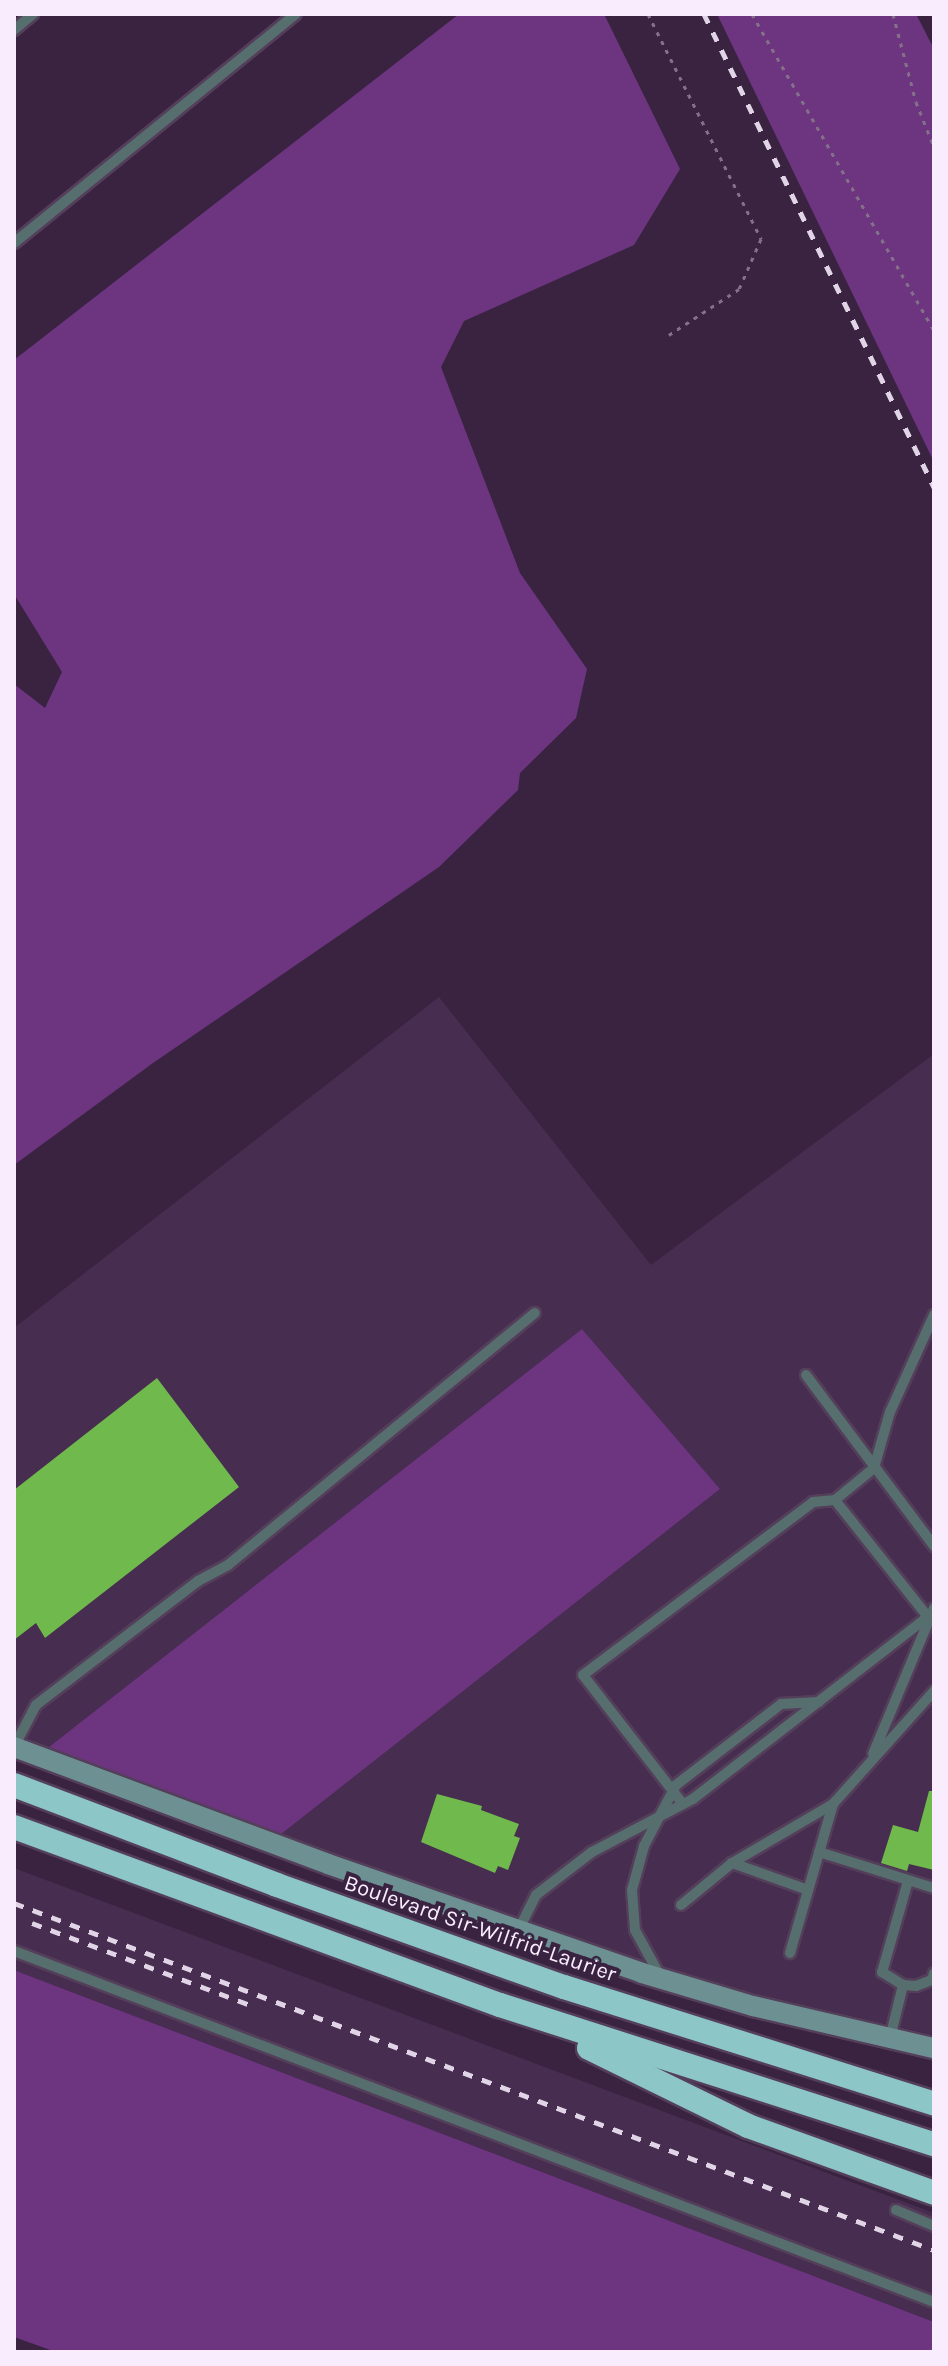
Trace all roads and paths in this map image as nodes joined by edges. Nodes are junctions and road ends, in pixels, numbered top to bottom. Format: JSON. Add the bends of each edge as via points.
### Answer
{"nodes":[{"id":1,"x":33,"y":14,"type":"edge"},
{"id":2,"x":296,"y":14,"type":"edge"},
{"id":3,"x":648,"y":14,"type":"edge"},
{"id":4,"x":752,"y":14,"type":"edge"},
{"id":5,"x":893,"y":14,"type":"edge"},
{"id":6,"x":14,"y":30,"type":"edge"},
{"id":7,"x":934,"y":147,"type":"edge"},
{"id":8,"x":14,"y":243,"type":"edge"},
{"id":9,"x":934,"y":331,"type":"edge"},
{"id":10,"x":669,"y":335,"type":"dead end"},
{"id":11,"x":535,"y":1313,"type":"dead end"},
{"id":12,"x":934,"y":1315,"type":"edge"},
{"id":13,"x":806,"y":1375,"type":"dead end"},
{"id":14,"x":874,"y":1468,"type":"junction"},
{"id":15,"x":835,"y":1500,"type":"junction"},
{"id":16,"x":934,"y":1546,"type":"edge"},
{"id":17,"x":931,"y":1613,"type":"edge"},
{"id":18,"x":934,"y":1691,"type":"edge"},
{"id":19,"x":820,"y":1702,"type":"junction"},
{"id":20,"x":14,"y":1747,"type":"edge"},
{"id":21,"x":870,"y":1762,"type":"junction"},
{"id":22,"x":14,"y":1785,"type":"edge"},
{"id":23,"x":673,"y":1792,"type":"junction"},
{"id":24,"x":683,"y":1804,"type":"junction"},
{"id":25,"x":833,"y":1804,"type":"junction"},
{"id":26,"x":662,"y":1816,"type":"junction"},
{"id":27,"x":14,"y":1827,"type":"edge"},
{"id":28,"x":819,"y":1852,"type":"junction"},
{"id":29,"x":732,"y":1863,"type":"junction"},
{"id":30,"x":908,"y":1881,"type":"junction"},
{"id":31,"x":934,"y":1888,"type":"edge"},
{"id":32,"x":808,"y":1890,"type":"junction"},
{"id":33,"x":681,"y":1905,"type":"dead end"},
{"id":34,"x":518,"y":1931,"type":"junction"},
{"id":35,"x":14,"y":1951,"type":"edge"},
{"id":36,"x":790,"y":1953,"type":"dead end"},
{"id":37,"x":934,"y":1973,"type":"edge"},
{"id":38,"x":662,"y":1979,"type":"junction"},
{"id":39,"x":903,"y":1985,"type":"junction"},
{"id":40,"x":500,"y":2005,"type":"junction"},
{"id":41,"x":890,"y":2038,"type":"junction"},
{"id":42,"x":934,"y":2048,"type":"edge"},
{"id":43,"x":934,"y":2104,"type":"edge"},
{"id":44,"x":934,"y":2144,"type":"edge"},
{"id":45,"x":934,"y":2193,"type":"edge"},
{"id":46,"x":896,"y":2210,"type":"dead end"},
{"id":47,"x":934,"y":2226,"type":"edge"},
{"id":48,"x":934,"y":2302,"type":"edge"}],
"edges":[{"from":1,"to":6,"type":"lane"},
{"from":2,"to":8,"type":"lane"},
{"from":3,"to":10,"type":"path","via":[[761,239],[739,289]]},
{"from":4,"to":9,"type":"path"},
{"from":5,"to":7,"type":"path"},
{"from":11,"to":20,"type":"lane","via":[[228,1565],[198,1581],[36,1705]]},
{"from":12,"to":14,"type":"lane","via":[[890,1412]]},
{"from":13,"to":14,"type":"lane"},
{"from":14,"to":15,"type":"lane"},
{"from":14,"to":16,"type":"lane"},
{"from":15,"to":17,"type":"lane"},
{"from":15,"to":23,"type":"lane","via":[[806,1505],[583,1675]]},
{"from":17,"to":19,"type":"lane"},
{"from":17,"to":21,"type":"lane"},
{"from":18,"to":21,"type":"lane"},
{"from":19,"to":23,"type":"lane","via":[[781,1704]]},
{"from":19,"to":24,"type":"lane"},
{"from":20,"to":34,"type":"street","name":"Boulevard Sir-Wilfrid-Laurier"},
{"from":21,"to":25,"type":"lane"},
{"from":22,"to":43,"type":"highway","name":"Boulevard Sir-Wilfrid-Laurier","via":[[551,1982]]},
{"from":23,"to":24,"type":"lane"},
{"from":23,"to":26,"type":"lane"},
{"from":24,"to":26,"type":"lane"},
{"from":25,"to":28,"type":"lane"},
{"from":25,"to":29,"type":"lane"},
{"from":26,"to":34,"type":"lane","via":[[592,1852],[543,1889]]},
{"from":26,"to":38,"type":"lane","via":[[638,1860],[631,1903],[640,1942]]},
{"from":27,"to":40,"type":"highway"},
{"from":28,"to":30,"type":"lane"},
{"from":28,"to":32,"type":"lane"},
{"from":29,"to":32,"type":"lane"},
{"from":29,"to":33,"type":"lane"},
{"from":30,"to":31,"type":"lane"},
{"from":30,"to":39,"type":"lane","via":[[882,1972]]},
{"from":32,"to":36,"type":"lane"},
{"from":34,"to":38,"type":"street","name":"Boulevard Sir-Wilfrid-Laurier"},
{"from":35,"to":48,"type":"lane"},
{"from":37,"to":39,"type":"lane","via":[[925,1984]]},
{"from":38,"to":41,"type":"street","name":"Boulevard Sir-Wilfrid-Laurier"},
{"from":39,"to":41,"type":"lane"},
{"from":40,"to":44,"type":"highway"},
{"from":40,"to":45,"type":"highway","via":[[748,2126]]},
{"from":41,"to":42,"type":"street","name":"Boulevard Sir-Wilfrid-Laurier"},
{"from":46,"to":47,"type":"lane"}]}
